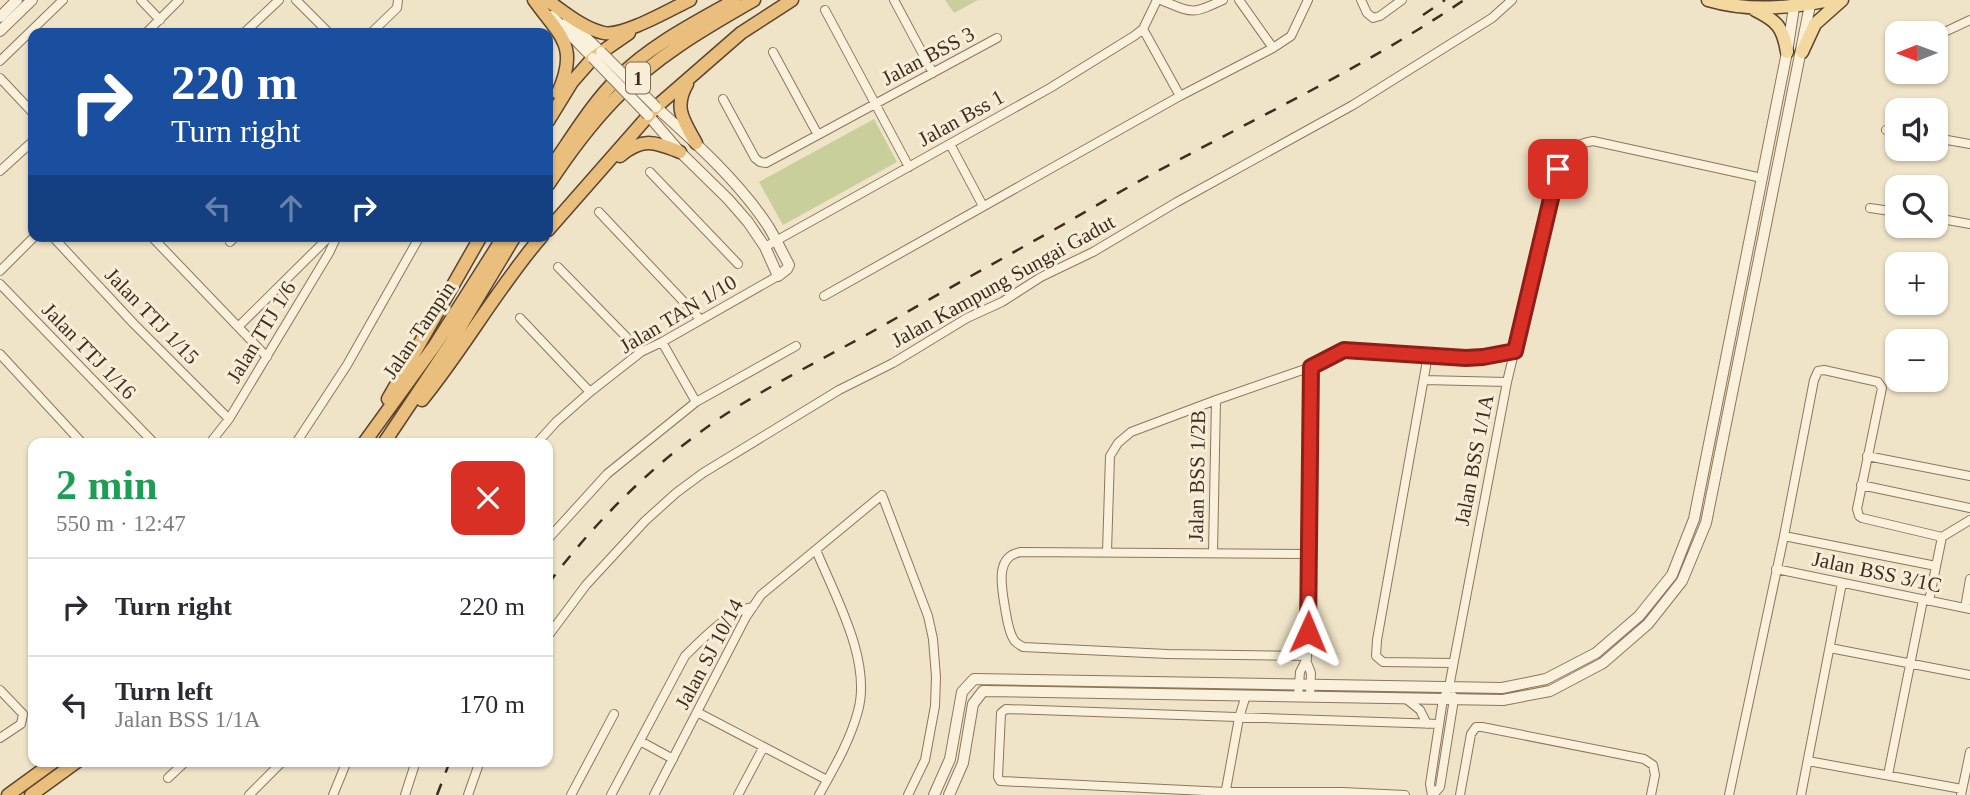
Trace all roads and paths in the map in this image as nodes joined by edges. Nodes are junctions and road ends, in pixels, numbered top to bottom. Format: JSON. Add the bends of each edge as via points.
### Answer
{"nodes":[{"id":1,"x":17,"y":0,"type":"edge"},
{"id":2,"x":32,"y":0,"type":"edge"},
{"id":3,"x":63,"y":0,"type":"edge"},
{"id":4,"x":141,"y":0,"type":"edge"},
{"id":5,"x":179,"y":0,"type":"edge"},
{"id":6,"x":279,"y":0,"type":"edge"},
{"id":7,"x":296,"y":0,"type":"edge"},
{"id":8,"x":398,"y":0,"type":"edge"},
{"id":9,"x":535,"y":0,"type":"edge"},
{"id":10,"x":547,"y":0,"type":"edge"},
{"id":11,"x":690,"y":0,"type":"edge"},
{"id":12,"x":735,"y":0,"type":"edge"},
{"id":13,"x":754,"y":0,"type":"edge"},
{"id":14,"x":792,"y":0,"type":"edge"},
{"id":15,"x":894,"y":0,"type":"edge"},
{"id":16,"x":1159,"y":0,"type":"edge"},
{"id":17,"x":1223,"y":0,"type":"edge"},
{"id":18,"x":1239,"y":0,"type":"edge"},
{"id":19,"x":1308,"y":0,"type":"edge"},
{"id":20,"x":1361,"y":0,"type":"edge"},
{"id":21,"x":1402,"y":0,"type":"edge"},
{"id":22,"x":1512,"y":0,"type":"edge"},
{"id":23,"x":1708,"y":0,"type":"edge"},
{"id":24,"x":1762,"y":0,"type":"edge"},
{"id":25,"x":1830,"y":0,"type":"edge"},
{"id":26,"x":1842,"y":0,"type":"edge"},
{"id":27,"x":1811,"y":2,"type":"edge"},
{"id":28,"x":1794,"y":4,"type":"edge"},
{"id":29,"x":1748,"y":7,"type":"junction"},
{"id":30,"x":825,"y":10,"type":"dead end"},
{"id":31,"x":0,"y":17,"type":"edge"},
{"id":32,"x":653,"y":18,"type":"junction"},
{"id":33,"x":160,"y":20,"type":"junction"},
{"id":34,"x":1970,"y":20,"type":"edge"},
{"id":35,"x":34,"y":28,"type":"edge"},
{"id":36,"x":151,"y":28,"type":"edge"},
{"id":37,"x":249,"y":28,"type":"edge"},
{"id":38,"x":324,"y":28,"type":"edge"},
{"id":39,"x":376,"y":28,"type":"edge"},
{"id":40,"x":1143,"y":29,"type":"junction"},
{"id":41,"x":1948,"y":30,"type":"edge"},
{"id":42,"x":0,"y":31,"type":"edge"},
{"id":43,"x":28,"y":34,"type":"edge"},
{"id":44,"x":997,"y":38,"type":"dead end"},
{"id":45,"x":1273,"y":48,"type":"junction"},
{"id":46,"x":773,"y":52,"type":"dead end"},
{"id":47,"x":1787,"y":52,"type":"junction"},
{"id":48,"x":1802,"y":52,"type":"junction"},
{"id":49,"x":597,"y":55,"type":"junction"},
{"id":50,"x":0,"y":61,"type":"edge"},
{"id":51,"x":933,"y":73,"type":"junction"},
{"id":52,"x":693,"y":74,"type":"junction"},
{"id":53,"x":0,"y":78,"type":"edge"},
{"id":54,"x":1180,"y":96,"type":"junction"},
{"id":55,"x":723,"y":99,"type":"dead end"},
{"id":56,"x":876,"y":104,"type":"junction"},
{"id":57,"x":553,"y":106,"type":"edge"},
{"id":58,"x":28,"y":108,"type":"edge"},
{"id":59,"x":553,"y":110,"type":"edge"},
{"id":60,"x":652,"y":111,"type":"junction"},
{"id":61,"x":818,"y":135,"type":"junction"},
{"id":62,"x":1948,"y":140,"type":"edge"},
{"id":63,"x":696,"y":143,"type":"junction"},
{"id":64,"x":950,"y":144,"type":"junction"},
{"id":65,"x":1970,"y":144,"type":"edge"},
{"id":66,"x":28,"y":146,"type":"edge"},
{"id":67,"x":680,"y":152,"type":"junction"},
{"id":68,"x":553,"y":164,"type":"edge"},
{"id":69,"x":909,"y":167,"type":"junction"},
{"id":70,"x":0,"y":172,"type":"edge"},
{"id":71,"x":650,"y":172,"type":"dead end"},
{"id":72,"x":553,"y":178,"type":"edge"},
{"id":73,"x":1762,"y":178,"type":"junction"},
{"id":74,"x":591,"y":179,"type":"junction"},
{"id":75,"x":983,"y":206,"type":"junction"},
{"id":76,"x":1870,"y":208,"type":"dead end"},
{"id":77,"x":1885,"y":210,"type":"edge"},
{"id":78,"x":599,"y":212,"type":"dead end"},
{"id":79,"x":1948,"y":221,"type":"edge"},
{"id":80,"x":553,"y":224,"type":"edge"},
{"id":81,"x":1970,"y":224,"type":"edge"},
{"id":82,"x":776,"y":240,"type":"junction"},
{"id":83,"x":29,"y":242,"type":"edge"},
{"id":84,"x":58,"y":242,"type":"edge"},
{"id":85,"x":157,"y":242,"type":"edge"},
{"id":86,"x":329,"y":242,"type":"edge"},
{"id":87,"x":332,"y":242,"type":"edge"},
{"id":88,"x":417,"y":242,"type":"edge"},
{"id":89,"x":478,"y":242,"type":"edge"},
{"id":90,"x":500,"y":242,"type":"edge"},
{"id":91,"x":511,"y":242,"type":"edge"},
{"id":92,"x":537,"y":242,"type":"edge"},
{"id":93,"x":765,"y":247,"type":"junction"},
{"id":94,"x":738,"y":264,"type":"dead end"},
{"id":95,"x":558,"y":267,"type":"dead end"},
{"id":96,"x":0,"y":271,"type":"edge"},
{"id":97,"x":778,"y":276,"type":"junction"},
{"id":98,"x":0,"y":284,"type":"edge"},
{"id":99,"x":824,"y":296,"type":"dead end"},
{"id":100,"x":520,"y":318,"type":"dead end"},
{"id":101,"x":700,"y":319,"type":"junction"},
{"id":102,"x":238,"y":327,"type":"junction"},
{"id":103,"x":662,"y":342,"type":"junction"},
{"id":104,"x":796,"y":346,"type":"dead end"},
{"id":105,"x":1515,"y":351,"type":"junction"},
{"id":106,"x":641,"y":352,"type":"junction"},
{"id":107,"x":0,"y":354,"type":"edge"},
{"id":108,"x":1428,"y":355,"type":"junction"},
{"id":109,"x":267,"y":357,"type":"junction"},
{"id":110,"x":1311,"y":367,"type":"junction"},
{"id":111,"x":1424,"y":380,"type":"junction"},
{"id":112,"x":1507,"y":382,"type":"junction"},
{"id":113,"x":590,"y":392,"type":"junction"},
{"id":114,"x":1216,"y":400,"type":"junction"},
{"id":115,"x":696,"y":402,"type":"junction"},
{"id":116,"x":229,"y":419,"type":"junction"},
{"id":117,"x":400,"y":422,"type":"junction"},
{"id":118,"x":375,"y":428,"type":"junction"},
{"id":119,"x":77,"y":438,"type":"edge"},
{"id":120,"x":149,"y":438,"type":"edge"},
{"id":121,"x":214,"y":438,"type":"edge"},
{"id":122,"x":299,"y":438,"type":"edge"},
{"id":123,"x":368,"y":438,"type":"edge"},
{"id":124,"x":388,"y":438,"type":"edge"},
{"id":125,"x":542,"y":438,"type":"edge"},
{"id":126,"x":1867,"y":456,"type":"junction"},
{"id":127,"x":1970,"y":476,"type":"edge"},
{"id":128,"x":1861,"y":485,"type":"junction"},
{"id":129,"x":1970,"y":508,"type":"edge"},
{"id":130,"x":1970,"y":520,"type":"edge"},
{"id":131,"x":553,"y":534,"type":"edge"},
{"id":132,"x":1784,"y":536,"type":"junction"},
{"id":133,"x":1942,"y":537,"type":"junction"},
{"id":134,"x":816,"y":550,"type":"junction"},
{"id":135,"x":1107,"y":552,"type":"junction"},
{"id":136,"x":1213,"y":553,"type":"junction"},
{"id":137,"x":1308,"y":554,"type":"junction"},
{"id":138,"x":1936,"y":566,"type":"junction"},
{"id":139,"x":1776,"y":569,"type":"junction"},
{"id":140,"x":1970,"y":579,"type":"edge"},
{"id":141,"x":1842,"y":583,"type":"junction"},
{"id":142,"x":1926,"y":601,"type":"junction"},
{"id":143,"x":753,"y":607,"type":"junction"},
{"id":144,"x":1967,"y":609,"type":"edge"},
{"id":145,"x":553,"y":629,"type":"edge"},
{"id":146,"x":1830,"y":648,"type":"junction"},
{"id":147,"x":1306,"y":658,"type":"junction"},
{"id":148,"x":1454,"y":663,"type":"junction"},
{"id":149,"x":1911,"y":664,"type":"junction"},
{"id":150,"x":1970,"y":675,"type":"edge"},
{"id":151,"x":1298,"y":684,"type":"junction"},
{"id":152,"x":1310,"y":684,"type":"junction"},
{"id":153,"x":1449,"y":687,"type":"junction"},
{"id":154,"x":0,"y":690,"type":"edge"},
{"id":155,"x":1246,"y":695,"type":"junction"},
{"id":156,"x":1298,"y":696,"type":"junction"},
{"id":157,"x":1310,"y":696,"type":"junction"},
{"id":158,"x":1405,"y":698,"type":"junction"},
{"id":159,"x":1449,"y":699,"type":"junction"},
{"id":160,"x":697,"y":712,"type":"junction"},
{"id":161,"x":614,"y":714,"type":"dead end"},
{"id":162,"x":1239,"y":718,"type":"junction"},
{"id":163,"x":1427,"y":724,"type":"junction"},
{"id":164,"x":1439,"y":724,"type":"junction"},
{"id":165,"x":0,"y":738,"type":"edge"},
{"id":166,"x":640,"y":741,"type":"junction"},
{"id":167,"x":763,"y":748,"type":"junction"},
{"id":168,"x":1970,"y":752,"type":"edge"},
{"id":169,"x":673,"y":759,"type":"junction"},
{"id":170,"x":1808,"y":761,"type":"junction"},
{"id":171,"x":47,"y":767,"type":"edge"},
{"id":172,"x":70,"y":767,"type":"edge"},
{"id":173,"x":180,"y":767,"type":"edge"},
{"id":174,"x":277,"y":767,"type":"edge"},
{"id":175,"x":344,"y":767,"type":"edge"},
{"id":176,"x":414,"y":767,"type":"edge"},
{"id":177,"x":478,"y":767,"type":"edge"},
{"id":178,"x":1888,"y":775,"type":"junction"},
{"id":179,"x":168,"y":778,"type":"dead end"},
{"id":180,"x":827,"y":780,"type":"junction"},
{"id":181,"x":1153,"y":791,"type":"edge"},
{"id":182,"x":1962,"y":792,"type":"edge"},
{"id":183,"x":1225,"y":793,"type":"edge"},
{"id":184,"x":8,"y":795,"type":"edge"},
{"id":185,"x":31,"y":795,"type":"edge"},
{"id":186,"x":249,"y":795,"type":"edge"},
{"id":187,"x":332,"y":795,"type":"edge"},
{"id":188,"x":405,"y":795,"type":"edge"},
{"id":189,"x":468,"y":795,"type":"edge"},
{"id":190,"x":571,"y":795,"type":"edge"},
{"id":191,"x":611,"y":795,"type":"edge"},
{"id":192,"x":654,"y":795,"type":"edge"},
{"id":193,"x":738,"y":795,"type":"edge"},
{"id":194,"x":819,"y":795,"type":"edge"},
{"id":195,"x":908,"y":795,"type":"edge"},
{"id":196,"x":934,"y":795,"type":"edge"},
{"id":197,"x":949,"y":795,"type":"edge"},
{"id":198,"x":1405,"y":795,"type":"edge"},
{"id":199,"x":1433,"y":795,"type":"edge"},
{"id":200,"x":1460,"y":795,"type":"edge"},
{"id":201,"x":1651,"y":795,"type":"edge"},
{"id":202,"x":1729,"y":795,"type":"edge"},
{"id":203,"x":1801,"y":795,"type":"edge"}],
"edges":[{"from":1,"to":31,"type":"street"},
{"from":2,"to":42,"type":"street"},
{"from":3,"to":35,"type":"street"},
{"from":4,"to":33,"type":"street"},
{"from":5,"to":33,"type":"street"},
{"from":6,"to":37,"type":"street"},
{"from":7,"to":38,"type":"street"},
{"from":8,"to":39,"type":"street","via":[[397,8]]},
{"from":9,"to":49,"type":"street"},
{"from":9,"to":57,"type":"highway","via":[[562,38],[569,58]]},
{"from":10,"to":32,"type":"highway","via":[[600,32],[615,33]]},
{"from":10,"to":49,"type":"street"},
{"from":11,"to":32,"type":"highway"},
{"from":12,"to":68,"type":"highway","number":"1","via":[[635,62],[579,125]]},
{"from":13,"to":72,"type":"highway","number":"1","via":[[679,46],[627,87]]},
{"from":14,"to":52,"type":"highway","via":[[741,33]]},
{"from":15,"to":51,"type":"street"},
{"from":16,"to":17,"type":"street","via":[[1188,11]]},
{"from":16,"to":40,"type":"street"},
{"from":18,"to":45,"type":"street"},
{"from":19,"to":45,"type":"street","via":[[1291,36]]},
{"from":20,"to":21,"type":"street","via":[[1373,18]]},
{"from":22,"to":145,"type":"street","name":"Jalan Kampung Sungai Gadut","via":[[1492,18],[1353,106],[839,390],[703,473],[636,531],[586,584]]},
{"from":23,"to":29,"type":"main road"},
{"from":24,"to":29,"type":"main road"},
{"from":25,"to":27,"type":"main road"},
{"from":26,"to":48,"type":"main road","via":[[1815,24]]},
{"from":27,"to":28,"type":"main road"},
{"from":27,"to":48,"type":"street"},
{"from":28,"to":29,"type":"main road","via":[[1776,9]]},
{"from":28,"to":47,"type":"street"},
{"from":29,"to":47,"type":"main road","via":[[1772,19],[1784,36]]},
{"from":30,"to":56,"type":"street"},
{"from":32,"to":49,"type":"highway"},
{"from":33,"to":36,"type":"street"},
{"from":34,"to":41,"type":"street"},
{"from":40,"to":54,"type":"street"},
{"from":40,"to":64,"type":"street","name":"Jalan Bss 1"},
{"from":43,"to":50,"type":"street"},
{"from":44,"to":51,"type":"street","name":"Jalan BSS 3"},
{"from":45,"to":54,"type":"street"},
{"from":46,"to":61,"type":"street"},
{"from":47,"to":73,"type":"street"},
{"from":48,"to":159,"type":"street","via":[[1706,523],[1682,581],[1647,624],[1603,663],[1550,691],[1503,700]]},
{"from":49,"to":59,"type":"highway"},
{"from":49,"to":60,"type":"street","bridge":true},
{"from":51,"to":56,"type":"street","name":"Jalan BSS 3"},
{"from":52,"to":60,"type":"highway"},
{"from":52,"to":63,"type":"highway","via":[[680,105]]},
{"from":53,"to":58,"type":"street"},
{"from":54,"to":75,"type":"street"},
{"from":55,"to":61,"type":"street","name":"Jalan BSS 3","via":[[760,162]]},
{"from":56,"to":61,"type":"street","name":"Jalan BSS 3"},
{"from":56,"to":69,"type":"street"},
{"from":60,"to":63,"type":"street"},
{"from":60,"to":67,"type":"street"},
{"from":60,"to":74,"type":"highway"},
{"from":62,"to":65,"type":"street"},
{"from":63,"to":82,"type":"street","via":[[750,202]]},
{"from":64,"to":69,"type":"street","name":"Jalan Bss 1"},
{"from":64,"to":75,"type":"street"},
{"from":66,"to":70,"type":"street"},
{"from":67,"to":74,"type":"highway","via":[[644,143],[630,148]]},
{"from":67,"to":93,"type":"street","via":[[728,199]]},
{"from":69,"to":82,"type":"street","name":"Jalan Bss 1"},
{"from":71,"to":94,"type":"street","name":"Jalan TAN 1/10"},
{"from":73,"to":105,"type":"street","name":"Jalan BSS 1/1A","via":[[1593,141],[1578,144],[1564,155],[1558,169]]},
{"from":73,"to":153,"type":"street","via":[[1695,519],[1672,575],[1639,616],[1596,653],[1546,679],[1502,688]]},
{"from":74,"to":80,"type":"highway"},
{"from":75,"to":99,"type":"street"},
{"from":76,"to":77,"type":"street"},
{"from":78,"to":101,"type":"street"},
{"from":79,"to":81,"type":"street"},
{"from":82,"to":93,"type":"street","name":"Jalan Bss 1"},
{"from":82,"to":97,"type":"street","via":[[789,265]]},
{"from":83,"to":96,"type":"street"},
{"from":84,"to":116,"type":"street","name":"Jalan TTJ 1/15"},
{"from":85,"to":102,"type":"street"},
{"from":86,"to":102,"type":"street"},
{"from":87,"to":109,"type":"street","name":"Jalan TTJ 1/6"},
{"from":88,"to":122,"type":"street"},
{"from":89,"to":118,"type":"highway","via":[[382,408]]},
{"from":90,"to":118,"type":"highway","name":"Jalan Tampin"},
{"from":91,"to":117,"type":"highway","name":"Jalan Tampin"},
{"from":92,"to":117,"type":"highway","via":[[440,377]]},
{"from":93,"to":97,"type":"street"},
{"from":95,"to":106,"type":"street"},
{"from":97,"to":101,"type":"street","name":"Jalan TAN 1/10"},
{"from":98,"to":120,"type":"street","name":"Jalan TTJ 1/16"},
{"from":100,"to":113,"type":"street"},
{"from":101,"to":103,"type":"street","name":"Jalan TAN 1/10"},
{"from":102,"to":109,"type":"street"},
{"from":103,"to":106,"type":"street","name":"Jalan TAN 1/10"},
{"from":103,"to":115,"type":"street"},
{"from":104,"to":115,"type":"street"},
{"from":105,"to":108,"type":"street","via":[[1483,357]]},
{"from":105,"to":112,"type":"street","name":"Jalan BSS 1/1A"},
{"from":106,"to":113,"type":"street","name":"Jalan TAN 1/10"},
{"from":107,"to":119,"type":"street"},
{"from":108,"to":110,"type":"street","via":[[1344,350]]},
{"from":108,"to":111,"type":"street"},
{"from":109,"to":116,"type":"street","name":"Jalan TTJ 1/6"},
{"from":110,"to":114,"type":"street"},
{"from":110,"to":137,"type":"street"},
{"from":111,"to":112,"type":"street"},
{"from":111,"to":148,"type":"street","via":[[1376,656],[1383,662]]},
{"from":112,"to":148,"type":"street","name":"Jalan BSS 1/1A"},
{"from":113,"to":125,"type":"street","name":"Jalan TAN 1/10"},
{"from":114,"to":135,"type":"street","via":[[1131,432],[1118,443],[1110,456]]},
{"from":114,"to":136,"type":"street","name":"Jalan BSS 1/2B"},
{"from":115,"to":131,"type":"street","via":[[607,474]]},
{"from":116,"to":121,"type":"street","name":"Jalan TTJ 1/6"},
{"from":117,"to":124,"type":"highway","name":"Jalan Tampin"},
{"from":118,"to":123,"type":"highway","name":"Jalan Tampin"},
{"from":126,"to":127,"type":"street"},
{"from":126,"to":128,"type":"street"},
{"from":126,"to":132,"type":"street","via":[[1882,388],[1878,382],[1818,371]]},
{"from":128,"to":129,"type":"street"},
{"from":128,"to":133,"type":"street","via":[[1858,516]]},
{"from":130,"to":133,"type":"street"},
{"from":132,"to":138,"type":"street"},
{"from":132,"to":139,"type":"street"},
{"from":133,"to":138,"type":"street"},
{"from":134,"to":143,"type":"street","name":"Jalan SJ 10/14","via":[[761,595]]},
{"from":134,"to":180,"type":"street","via":[[849,630],[861,687],[851,733]]},
{"from":134,"to":195,"type":"street","name":"Jalan SJ 10/14","via":[[882,495],[929,616],[933,639],[935,706],[925,760]]},
{"from":135,"to":136,"type":"street"},
{"from":135,"to":147,"type":"street","via":[[1021,552],[1005,561],[1001,586],[1015,641],[1023,647]]},
{"from":136,"to":137,"type":"street"},
{"from":137,"to":147,"type":"street"},
{"from":138,"to":142,"type":"street"},
{"from":139,"to":141,"type":"street","name":"Jalan BSS 3/1C"},
{"from":139,"to":202,"type":"street"},
{"from":140,"to":144,"type":"street"},
{"from":141,"to":142,"type":"street","name":"Jalan BSS 3/1C"},
{"from":141,"to":146,"type":"street"},
{"from":142,"to":144,"type":"street","name":"Jalan BSS 3/1C"},
{"from":142,"to":149,"type":"street"},
{"from":143,"to":160,"type":"street","name":"Jalan SJ 10/14"},
{"from":143,"to":166,"type":"street","via":[[732,615],[685,656]]},
{"from":146,"to":149,"type":"street"},
{"from":146,"to":170,"type":"street"},
{"from":147,"to":151,"type":"street"},
{"from":147,"to":152,"type":"street"},
{"from":148,"to":153,"type":"street","name":"Jalan BSS 1/1A"},
{"from":149,"to":150,"type":"street"},
{"from":149,"to":178,"type":"street"},
{"from":151,"to":152,"type":"street"},
{"from":151,"to":156,"type":"street"},
{"from":151,"to":196,"type":"street","via":[[974,679],[962,692],[950,759]]},
{"from":152,"to":153,"type":"street"},
{"from":152,"to":157,"type":"street"},
{"from":153,"to":159,"type":"street"},
{"from":154,"to":165,"type":"street","via":[[23,715],[21,724]]},
{"from":155,"to":156,"type":"street"},
{"from":155,"to":162,"type":"street"},
{"from":155,"to":197,"type":"street","via":[[983,691],[972,704],[964,763]]},
{"from":156,"to":157,"type":"street"},
{"from":157,"to":158,"type":"street"},
{"from":158,"to":159,"type":"street"},
{"from":158,"to":163,"type":"street","via":[[1420,710]]},
{"from":159,"to":164,"type":"street"},
{"from":159,"to":199,"type":"street","via":[[1440,787]]},
{"from":160,"to":167,"type":"street"},
{"from":160,"to":169,"type":"street","name":"Jalan SJ 10/14"},
{"from":161,"to":190,"type":"street"},
{"from":162,"to":163,"type":"street"},
{"from":162,"to":181,"type":"street","via":[[1006,709],[1001,713],[1000,781]]},
{"from":162,"to":183,"type":"street"},
{"from":163,"to":164,"type":"street"},
{"from":164,"to":199,"type":"street","via":[[1430,784]]},
{"from":166,"to":169,"type":"street"},
{"from":166,"to":191,"type":"street"},
{"from":167,"to":180,"type":"street"},
{"from":167,"to":193,"type":"street"},
{"from":168,"to":182,"type":"street"},
{"from":169,"to":192,"type":"street","name":"Jalan SJ 10/14"},
{"from":170,"to":178,"type":"street"},
{"from":170,"to":203,"type":"street"},
{"from":171,"to":184,"type":"highway"},
{"from":172,"to":185,"type":"highway"},
{"from":173,"to":179,"type":"street"},
{"from":174,"to":186,"type":"street"},
{"from":175,"to":187,"type":"street"},
{"from":176,"to":188,"type":"street"},
{"from":177,"to":189,"type":"street"},
{"from":178,"to":182,"type":"street"},
{"from":180,"to":194,"type":"street"},
{"from":181,"to":183,"type":"street"},
{"from":183,"to":198,"type":"street"},
{"from":200,"to":201,"type":"street","via":[[1476,727],[1644,758],[1653,765],[1655,775]]}]}
